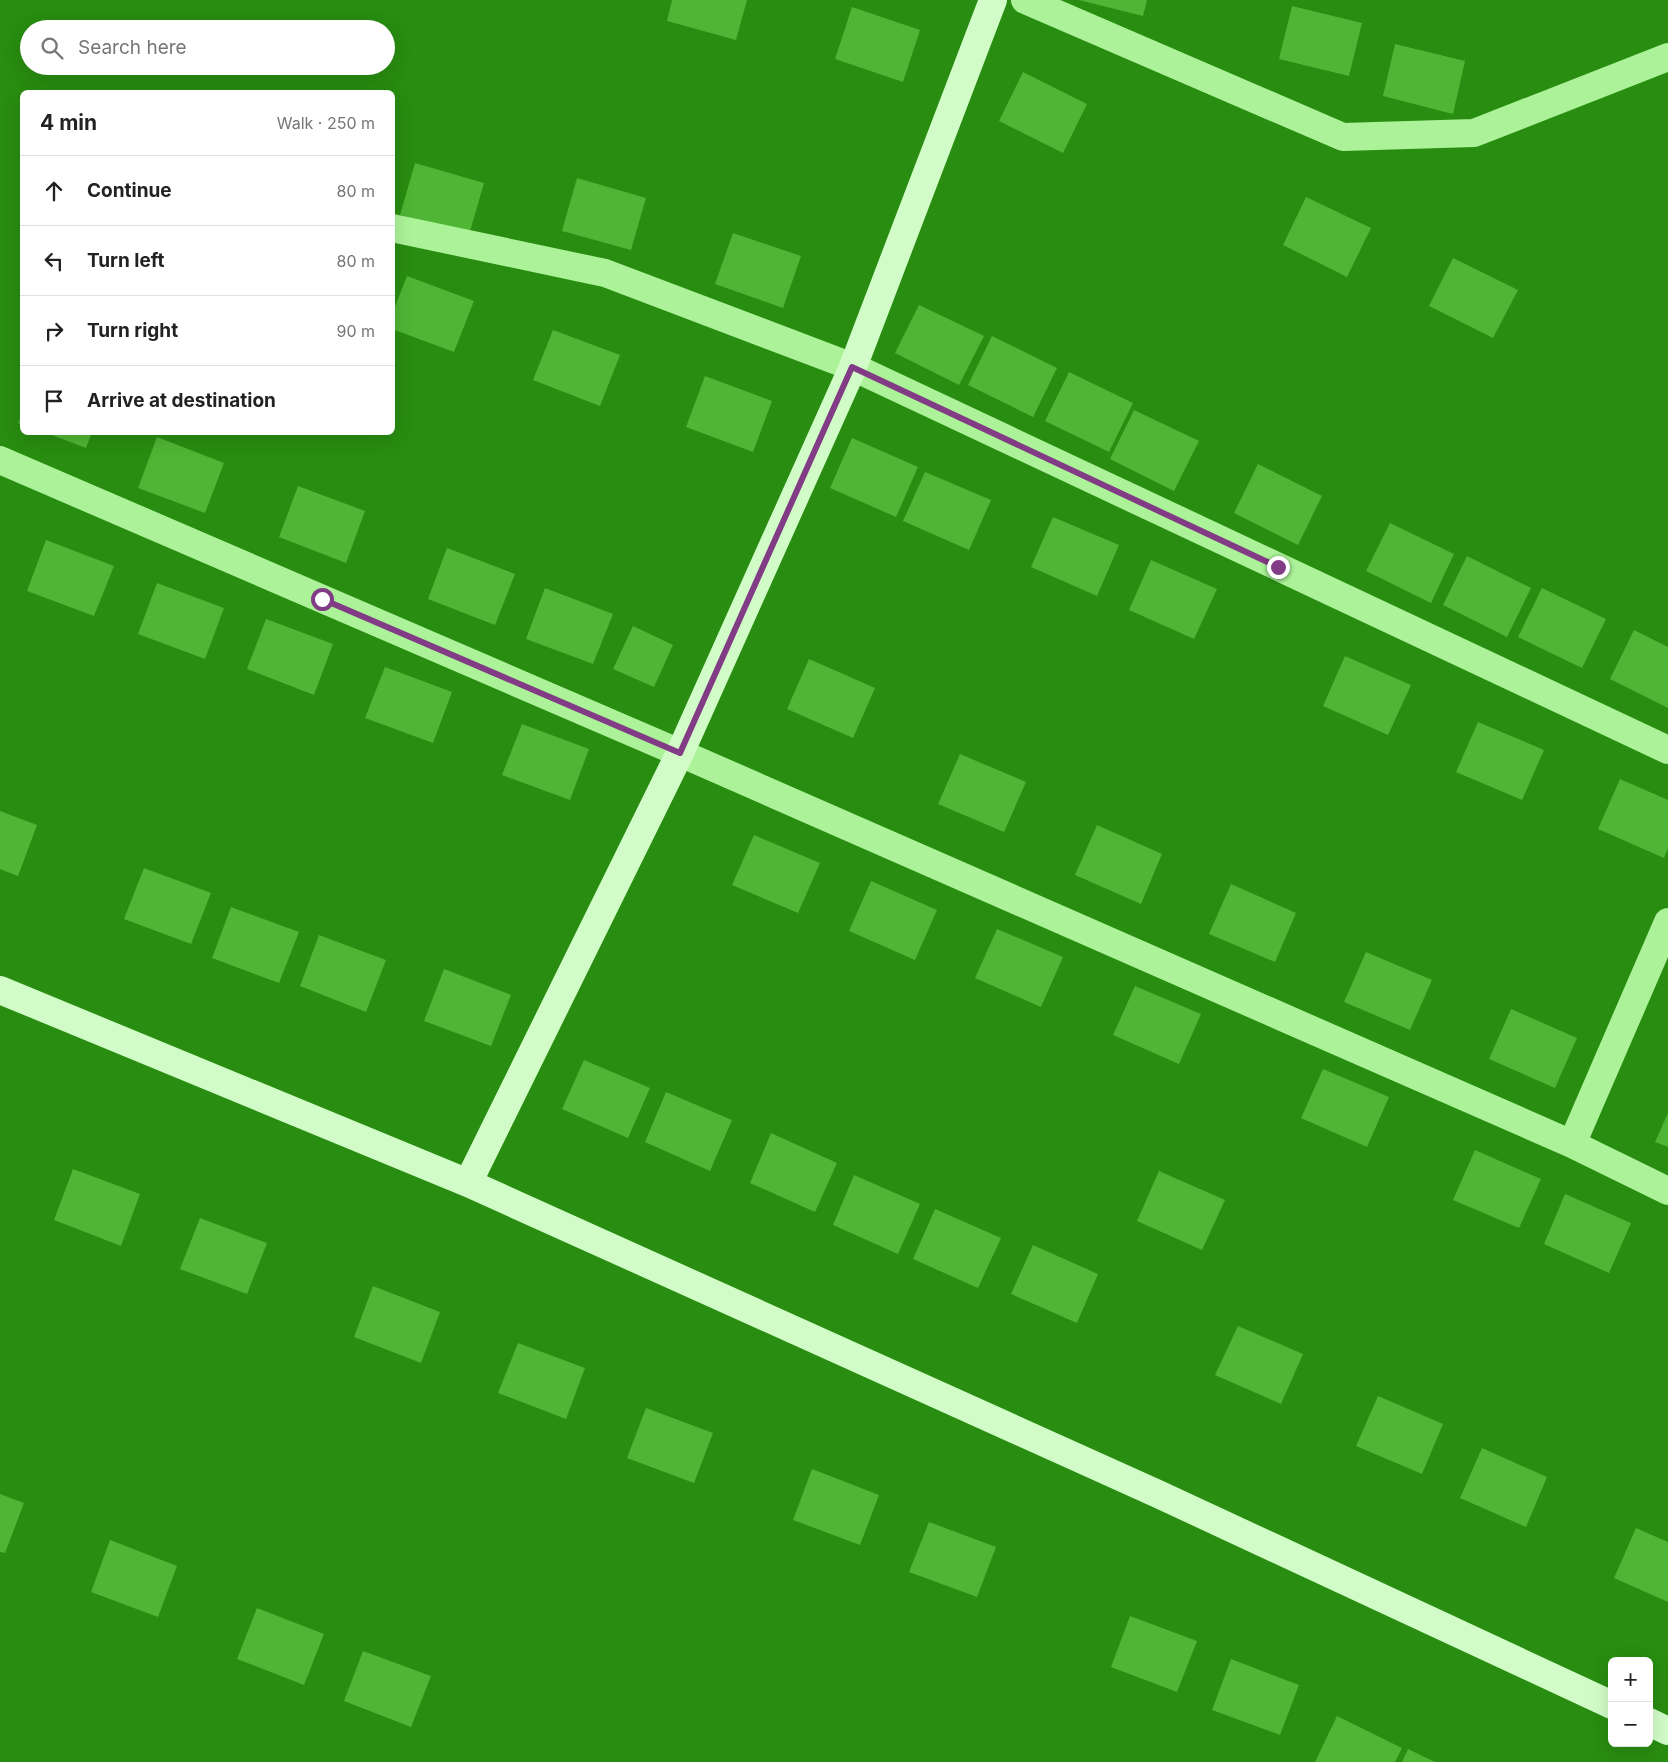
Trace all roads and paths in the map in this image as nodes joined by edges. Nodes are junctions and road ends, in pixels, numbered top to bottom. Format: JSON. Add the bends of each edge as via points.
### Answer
{"nodes":[{"id":1,"x":993,"y":0,"type":"edge"},
{"id":2,"x":1026,"y":0,"type":"edge"},
{"id":3,"x":1668,"y":57,"type":"edge"},
{"id":4,"x":395,"y":229,"type":"edge"},
{"id":5,"x":852,"y":367,"type":"junction"},
{"id":6,"x":0,"y":460,"type":"edge"},
{"id":7,"x":1668,"y":750,"type":"edge"},
{"id":8,"x":680,"y":753,"type":"junction"},
{"id":9,"x":1668,"y":922,"type":"edge"},
{"id":10,"x":0,"y":990,"type":"edge"},
{"id":11,"x":1572,"y":1144,"type":"junction"},
{"id":12,"x":468,"y":1183,"type":"junction"},
{"id":13,"x":1668,"y":1191,"type":"edge"},
{"id":14,"x":1608,"y":1703,"type":"edge"},
{"id":15,"x":1653,"y":1724,"type":"edge"},
{"id":16,"x":1668,"y":1731,"type":"edge"}],
"edges":[{"from":1,"to":5,"type":"main road"},
{"from":2,"to":3,"type":"street","via":[[1343,137],[1474,133]]},
{"from":4,"to":5,"type":"street","via":[[605,274]]},
{"from":5,"to":7,"type":"street"},
{"from":5,"to":8,"type":"main road"},
{"from":6,"to":8,"type":"street"},
{"from":8,"to":11,"type":"street"},
{"from":8,"to":12,"type":"main road"},
{"from":9,"to":11,"type":"street"},
{"from":10,"to":12,"type":"main road"},
{"from":11,"to":13,"type":"street"},
{"from":12,"to":14,"type":"main road","via":[[1158,1494]]},
{"from":15,"to":16,"type":"main road"}]}
